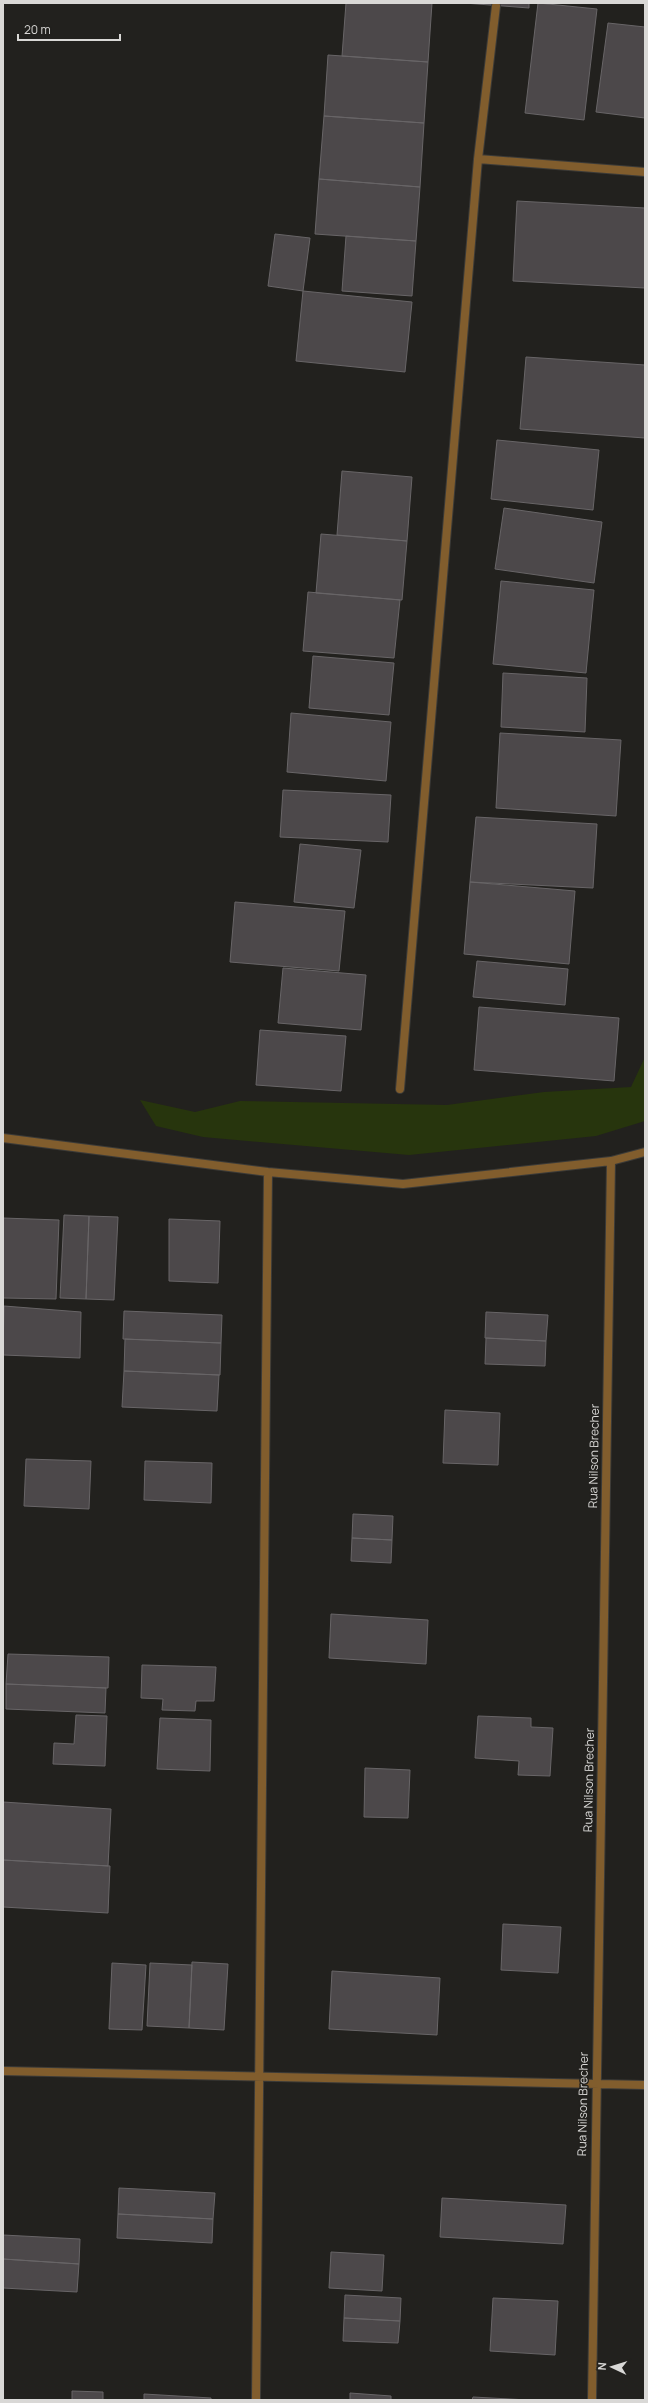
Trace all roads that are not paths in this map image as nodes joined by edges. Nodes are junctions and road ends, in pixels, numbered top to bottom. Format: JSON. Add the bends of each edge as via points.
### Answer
{"nodes":[{"id":1,"x":496,"y":6,"type":"dead end"},
{"id":2,"x":478,"y":159,"type":"junction"},
{"id":3,"x":645,"y":172,"type":"edge"},
{"id":4,"x":400,"y":1089,"type":"dead end"},
{"id":5,"x":3,"y":1138,"type":"edge"},
{"id":6,"x":645,"y":1152,"type":"edge"},
{"id":7,"x":611,"y":1161,"type":"junction"},
{"id":8,"x":268,"y":1172,"type":"junction"},
{"id":9,"x":3,"y":2071,"type":"edge"},
{"id":10,"x":260,"y":2077,"type":"junction"},
{"id":11,"x":595,"y":2084,"type":"junction"},
{"id":12,"x":645,"y":2085,"type":"edge"},
{"id":13,"x":256,"y":2400,"type":"edge"},
{"id":14,"x":592,"y":2400,"type":"edge"}],
"edges":[{"from":1,"to":2,"type":"street"},
{"from":2,"to":3,"type":"street"},
{"from":2,"to":4,"type":"street"},
{"from":5,"to":8,"type":"street"},
{"from":6,"to":7,"type":"street"},
{"from":7,"to":8,"type":"street","via":[[403,1184]]},
{"from":7,"to":11,"type":"street","name":"Rua Nilson Brecher"},
{"from":8,"to":10,"type":"street"},
{"from":9,"to":10,"type":"street"},
{"from":10,"to":11,"type":"street"},
{"from":10,"to":13,"type":"street"},
{"from":11,"to":12,"type":"street"},
{"from":11,"to":14,"type":"street","name":"Rua Nilson Brecher"}]}
